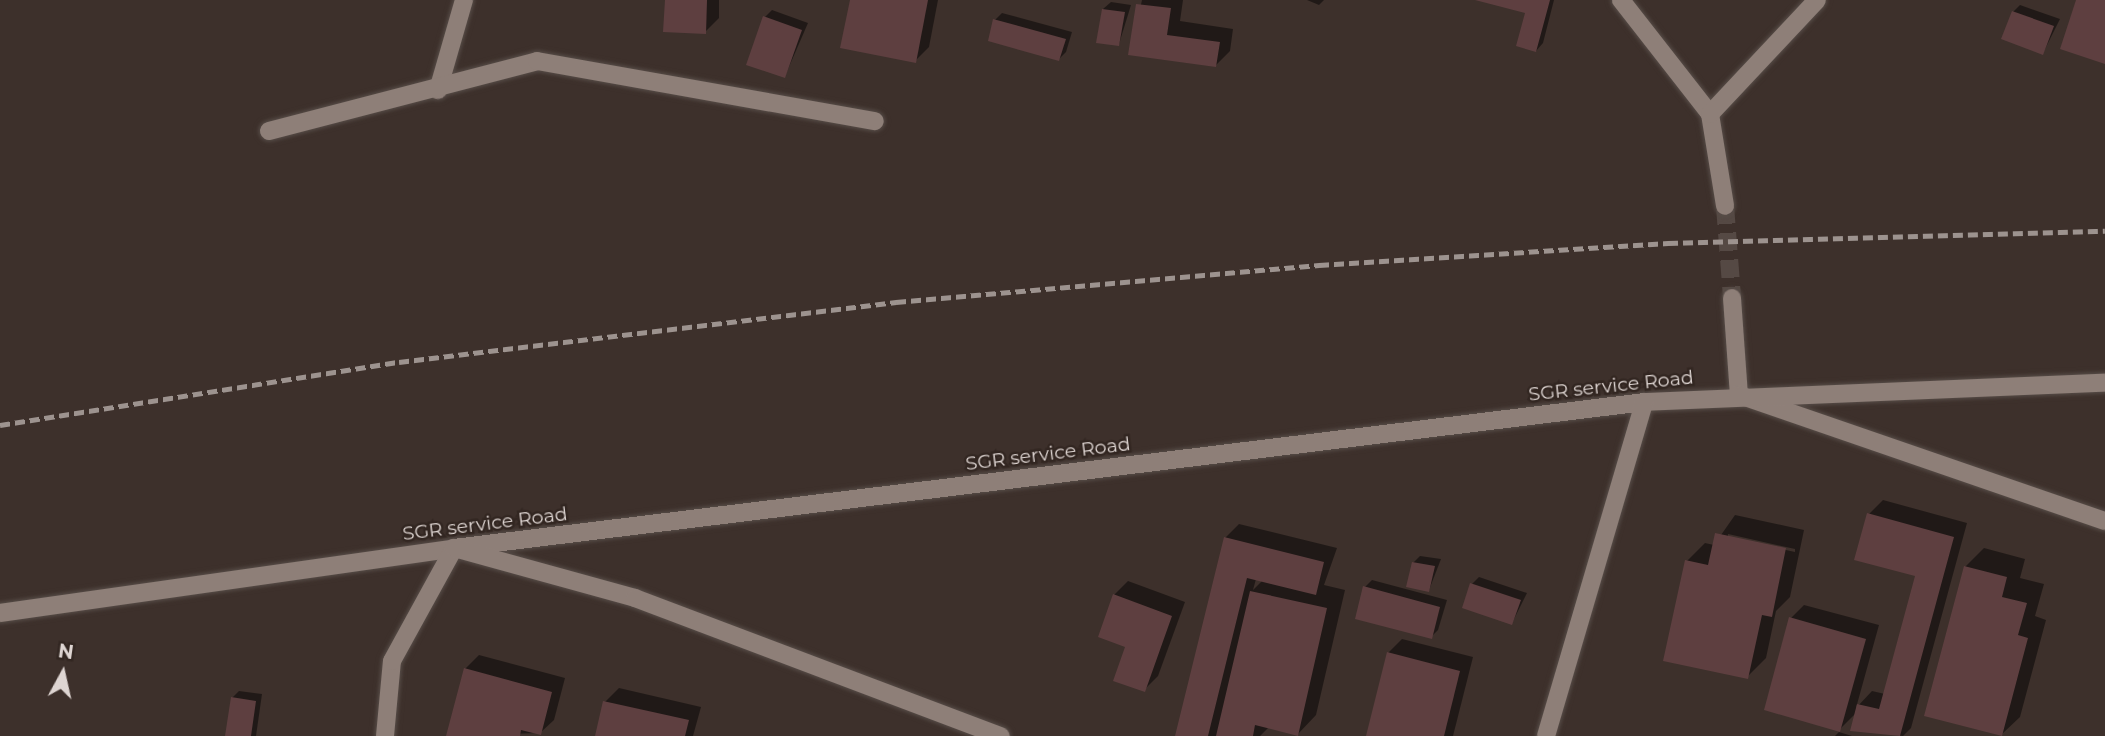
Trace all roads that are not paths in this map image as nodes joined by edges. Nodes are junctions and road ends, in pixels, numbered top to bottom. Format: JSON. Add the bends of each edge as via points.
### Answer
{"nodes":[{"id":1,"x":464,"y":0,"type":"edge"},
{"id":2,"x":1621,"y":0,"type":"edge"},
{"id":3,"x":1817,"y":0,"type":"edge"},
{"id":4,"x":438,"y":90,"type":"junction"},
{"id":5,"x":1710,"y":114,"type":"junction"},
{"id":6,"x":875,"y":121,"type":"dead end"},
{"id":7,"x":269,"y":131,"type":"dead end"},
{"id":8,"x":1725,"y":206,"type":"tunnel mouth"},
{"id":9,"x":1732,"y":298,"type":"tunnel mouth"},
{"id":10,"x":2105,"y":383,"type":"edge"},
{"id":11,"x":1739,"y":395,"type":"junction"},
{"id":12,"x":1644,"y":402,"type":"junction"},
{"id":13,"x":2105,"y":520,"type":"edge"},
{"id":14,"x":454,"y":548,"type":"junction"},
{"id":15,"x":0,"y":613,"type":"edge"},
{"id":16,"x":385,"y":736,"type":"edge"},
{"id":17,"x":1001,"y":736,"type":"edge"},
{"id":18,"x":1546,"y":736,"type":"edge"}],
"edges":[{"from":1,"to":4,"type":"street"},
{"from":2,"to":5,"type":"street"},
{"from":3,"to":5,"type":"street"},
{"from":4,"to":6,"type":"street","via":[[537,61]]},
{"from":4,"to":7,"type":"street"},
{"from":5,"to":8,"type":"street"},
{"from":9,"to":11,"type":"street"},
{"from":10,"to":11,"type":"street","name":"SGR service Road","via":[[1895,395]]},
{"from":11,"to":12,"type":"street","name":"SGR service Road"},
{"from":11,"to":13,"type":"street"},
{"from":12,"to":14,"type":"street","name":"SGR service Road"},
{"from":12,"to":18,"type":"street"},
{"from":14,"to":15,"type":"street","name":"SGR service Road"},
{"from":14,"to":16,"type":"street","via":[[392,661]]},
{"from":14,"to":17,"type":"street","via":[[635,598]]}]}
